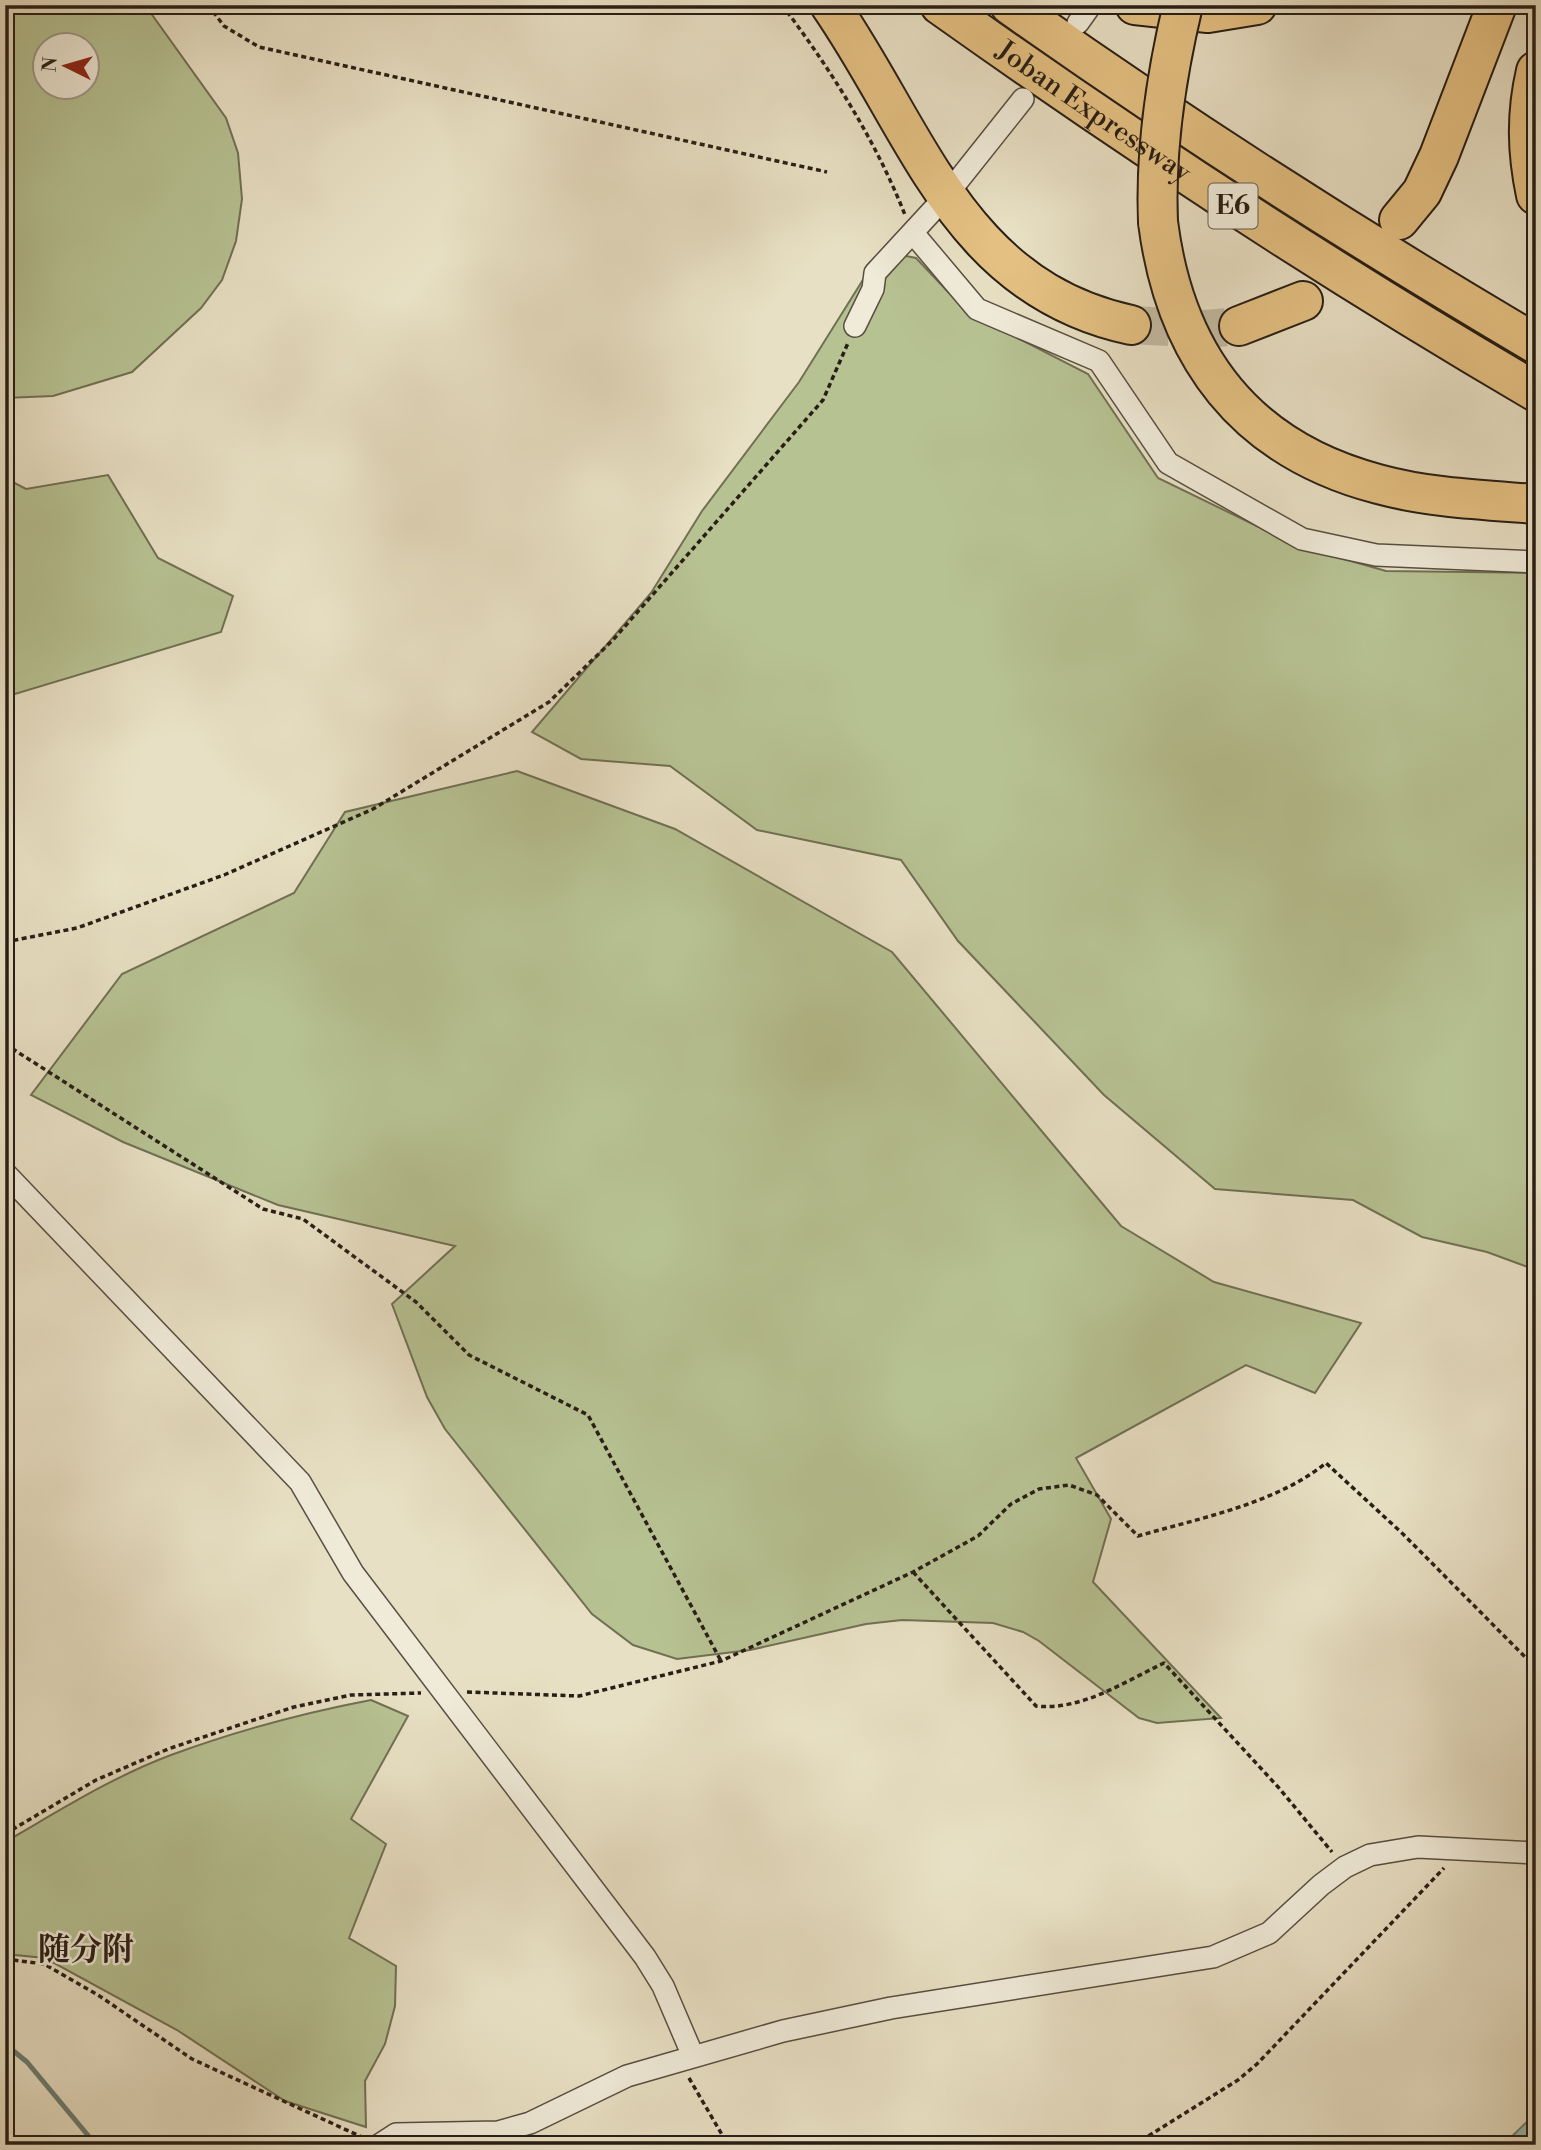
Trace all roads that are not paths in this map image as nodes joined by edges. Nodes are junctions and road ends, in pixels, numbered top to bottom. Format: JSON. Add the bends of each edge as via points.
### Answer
{"nodes":[{"id":1,"x":830,"y":5,"type":"edge"},
{"id":2,"x":940,"y":5,"type":"edge"},
{"id":3,"x":1010,"y":5,"type":"edge"},
{"id":4,"x":1135,"y":5,"type":"edge"},
{"id":5,"x":1183,"y":5,"type":"edge"},
{"id":6,"x":1256,"y":5,"type":"edge"},
{"id":7,"x":1482,"y":5,"type":"edge"},
{"id":8,"x":1497,"y":5,"type":"edge"},
{"id":9,"x":1472,"y":64,"type":"junction"},
{"id":10,"x":1534,"y":81,"type":"edge"},
{"id":11,"x":1023,"y":99,"type":"dead end"},
{"id":12,"x":953,"y":187,"type":"dead end"},
{"id":13,"x":1536,"y":195,"type":"edge"},
{"id":14,"x":933,"y":209,"type":"dead end"},
{"id":15,"x":1399,"y":219,"type":"dead end"},
{"id":16,"x":912,"y":233,"type":"junction"},
{"id":17,"x":1303,"y":301,"type":"dead end"},
{"id":18,"x":1131,"y":325,"type":"tunnel mouth"},
{"id":19,"x":855,"y":326,"type":"road end"},
{"id":20,"x":1239,"y":326,"type":"tunnel mouth"},
{"id":21,"x":1536,"y":344,"type":"edge"},
{"id":22,"x":1536,"y":392,"type":"edge"},
{"id":23,"x":1536,"y":504,"type":"edge"},
{"id":24,"x":1536,"y":562,"type":"edge"},
{"id":25,"x":5,"y":1173,"type":"edge"},
{"id":26,"x":1536,"y":1853,"type":"edge"},
{"id":27,"x":686,"y":2059,"type":"junction"},
{"id":28,"x":379,"y":2145,"type":"edge"}],
"edges":[{"from":1,"to":18,"type":"highway","via":[[955,211],[995,255],[1047,295]]},
{"from":2,"to":22,"type":"highway","name":"Joban Expressway","number":"E6","via":[[1202,187],[1384,303]]},
{"from":3,"to":21,"type":"highway","name":"Joban Expressway","number":"E6","via":[[1221,151]]},
{"from":4,"to":6,"type":"highway","via":[[1208,13]]},
{"from":5,"to":23,"type":"highway","bridge":true,"via":[[1167,83],[1156,185],[1163,260],[1173,298],[1200,359],[1244,413],[1308,458],[1378,484],[1458,498]]},
{"from":7,"to":9,"type":"highway"},
{"from":8,"to":9,"type":"highway"},
{"from":9,"to":15,"type":"highway","via":[[1427,180]]},
{"from":10,"to":13,"type":"highway","via":[[1527,127]]},
{"from":11,"to":12,"type":"street"},
{"from":14,"to":16,"type":"street"},
{"from":16,"to":19,"type":"street","via":[[875,273],[873,289]]},
{"from":16,"to":24,"type":"street","via":[[977,309],[1099,361],[1168,463],[1302,539],[1377,555]]},
{"from":17,"to":20,"type":"highway"},
{"from":25,"to":27,"type":"street","via":[[300,1482],[353,1573],[645,1957],[663,1986]]},
{"from":26,"to":27,"type":"street","via":[[1418,1847],[1370,1855],[1345,1867],[1269,1933],[1213,1957],[891,2008],[783,2031]]},
{"from":27,"to":28,"type":"street","via":[[627,2076],[530,2123],[498,2132],[396,2134]]}]}
